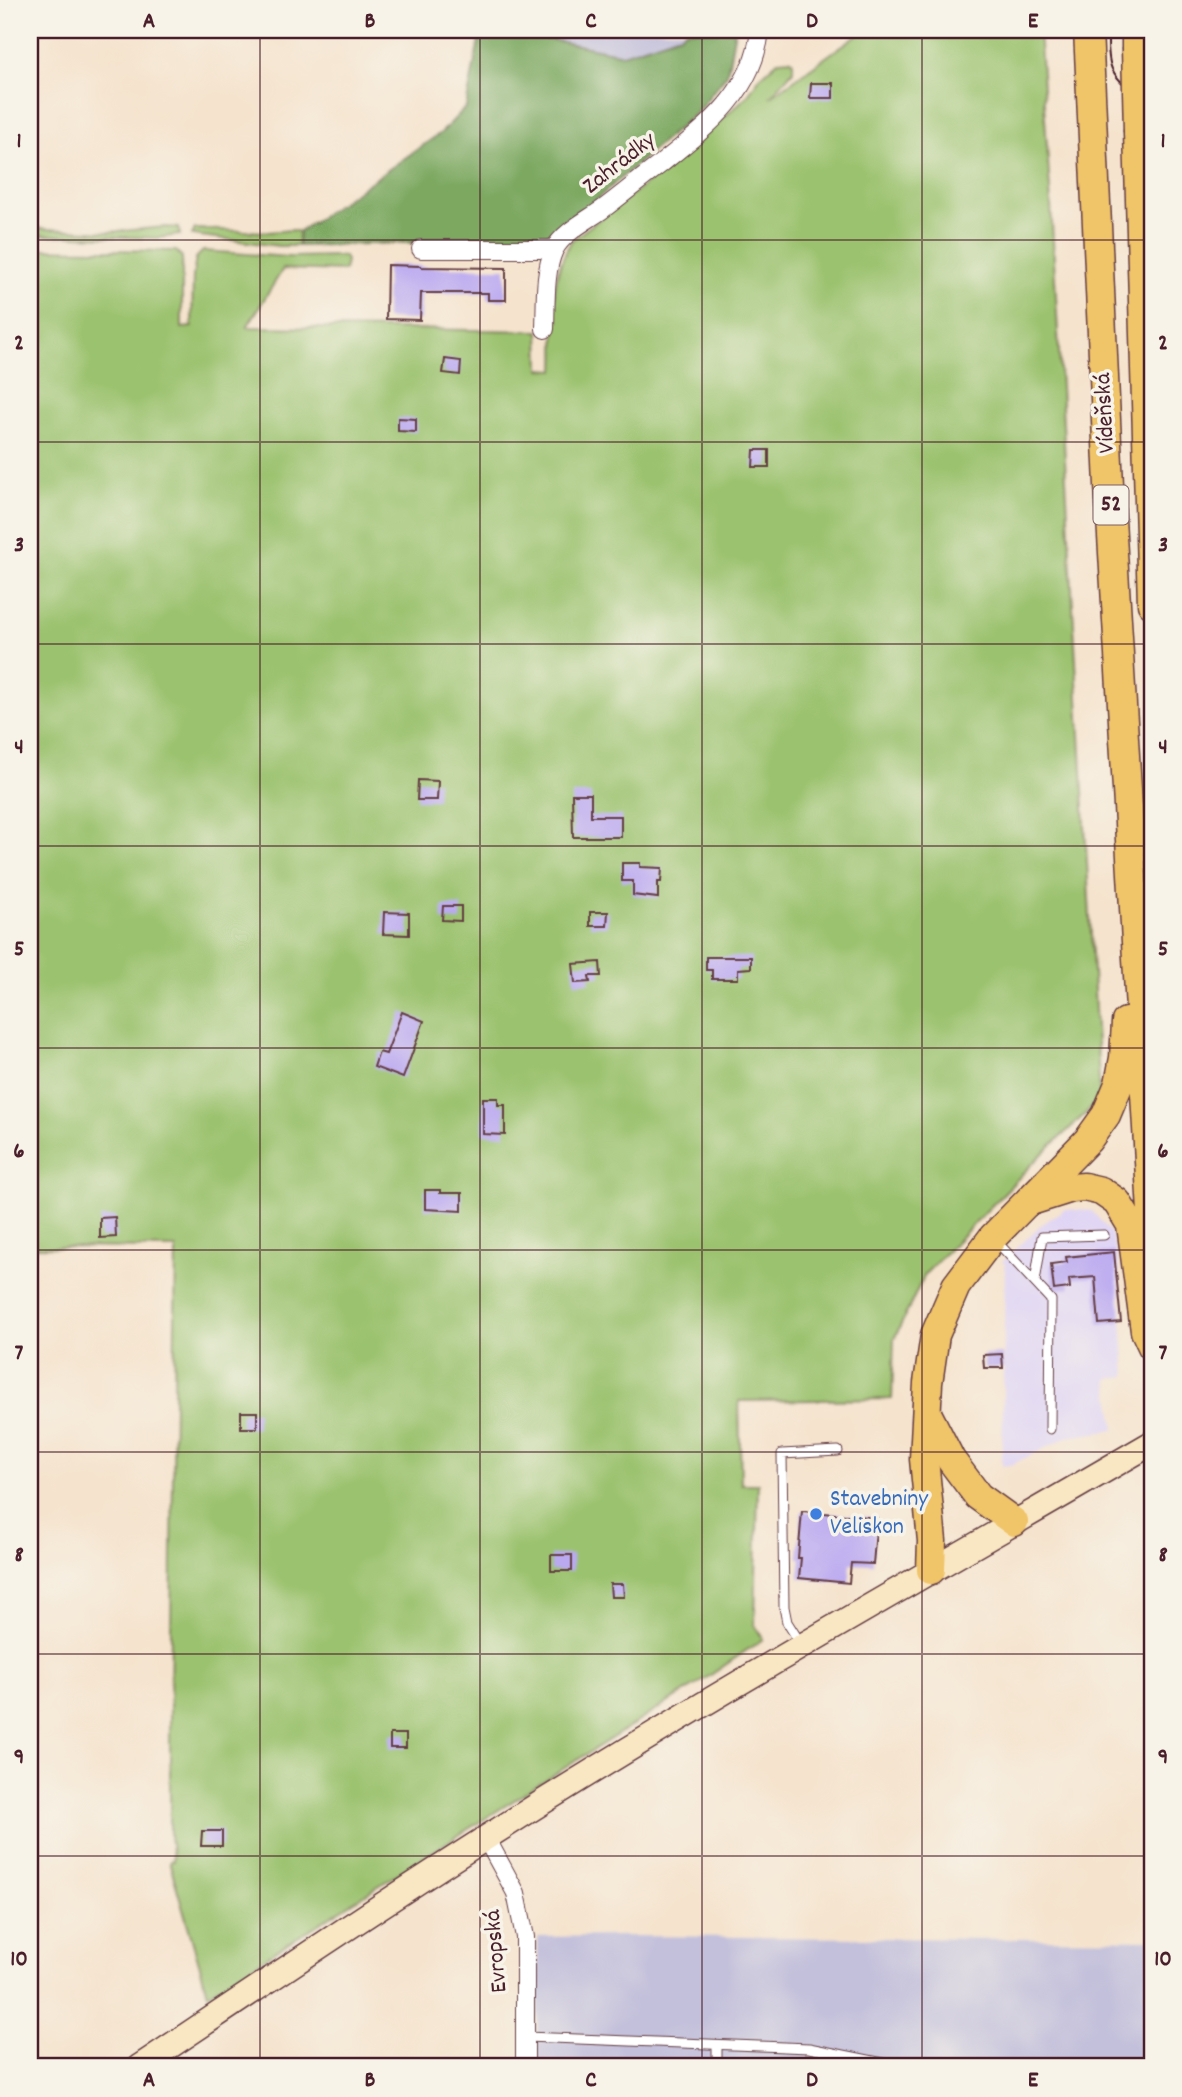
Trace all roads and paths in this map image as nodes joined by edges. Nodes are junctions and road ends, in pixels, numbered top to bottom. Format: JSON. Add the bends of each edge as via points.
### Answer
{"nodes":[{"id":1,"x":760,"y":30,"type":"edge"},
{"id":2,"x":1072,"y":30,"type":"edge"},
{"id":3,"x":1088,"y":30,"type":"edge"},
{"id":4,"x":1136,"y":39,"type":"edge"},
{"id":5,"x":1089,"y":87,"type":"junction"},
{"id":6,"x":421,"y":249,"type":"dead end"},
{"id":7,"x":554,"y":249,"type":"junction"},
{"id":8,"x":545,"y":329,"type":"dead end"},
{"id":9,"x":1152,"y":604,"type":"edge"},
{"id":10,"x":1135,"y":922,"type":"junction"},
{"id":11,"x":1028,"y":1201,"type":"junction"},
{"id":12,"x":1152,"y":1212,"type":"edge"},
{"id":13,"x":1104,"y":1234,"type":"dead end"},
{"id":14,"x":993,"y":1237,"type":"junction"},
{"id":15,"x":1035,"y":1282,"type":"junction"},
{"id":16,"x":1152,"y":1346,"type":"edge"},
{"id":17,"x":926,"y":1412,"type":"junction"},
{"id":18,"x":1050,"y":1429,"type":"dead end"},
{"id":19,"x":1152,"y":1443,"type":"edge"},
{"id":20,"x":838,"y":1451,"type":"dead end"},
{"id":21,"x":1014,"y":1522,"type":"junction"},
{"id":22,"x":931,"y":1570,"type":"junction"},
{"id":23,"x":802,"y":1646,"type":"junction"},
{"id":24,"x":486,"y":1838,"type":"junction"},
{"id":25,"x":526,"y":2037,"type":"junction"},
{"id":26,"x":717,"y":2045,"type":"junction"},
{"id":27,"x":139,"y":2067,"type":"edge"},
{"id":28,"x":525,"y":2067,"type":"edge"},
{"id":29,"x":717,"y":2067,"type":"edge"},
{"id":30,"x":903,"y":2067,"type":"edge"}],
"edges":[{"from":1,"to":7,"type":"street","name":"Zahrádky","via":[[758,49],[742,84],[707,126]]},
{"from":2,"to":5,"type":"highway"},
{"from":3,"to":5,"type":"highway","name":"Vídeňská","number":"52"},
{"from":4,"to":9,"type":"highway","name":"Vídeňská","number":"52","bridge":true},
{"from":5,"to":10,"type":"highway","name":"Vídeňská","number":"52"},
{"from":6,"to":7,"type":"street"},
{"from":7,"to":8,"type":"street"},
{"from":10,"to":11,"type":"highway","via":[[1124,989],[1124,1058],[1113,1100],[1088,1140]]},
{"from":10,"to":12,"type":"highway","number":"52"},
{"from":11,"to":14,"type":"highway"},
{"from":11,"to":16,"type":"highway","via":[[1084,1187],[1117,1202],[1131,1225],[1145,1331]]},
{"from":13,"to":15,"type":"lane","via":[[1042,1237]]},
{"from":14,"to":15,"type":"lane"},
{"from":14,"to":17,"type":"highway","via":[[956,1286],[935,1335]]},
{"from":15,"to":18,"type":"lane","via":[[1051,1300]]},
{"from":17,"to":21,"type":"highway","via":[[951,1460],[978,1496]]},
{"from":17,"to":22,"type":"highway"},
{"from":19,"to":21,"type":"main road"},
{"from":20,"to":23,"type":"lane","via":[[782,1454],[784,1607],[787,1622]]},
{"from":21,"to":22,"type":"main road"},
{"from":22,"to":23,"type":"main road"},
{"from":23,"to":24,"type":"main road"},
{"from":24,"to":25,"type":"street","name":"Evropská","via":[[516,1893],[525,1937]]},
{"from":24,"to":27,"type":"main road"},
{"from":25,"to":26,"type":"lane"},
{"from":25,"to":28,"type":"street","name":"Evropská"},
{"from":26,"to":29,"type":"lane"},
{"from":26,"to":30,"type":"lane","via":[[808,2048]]}]}
